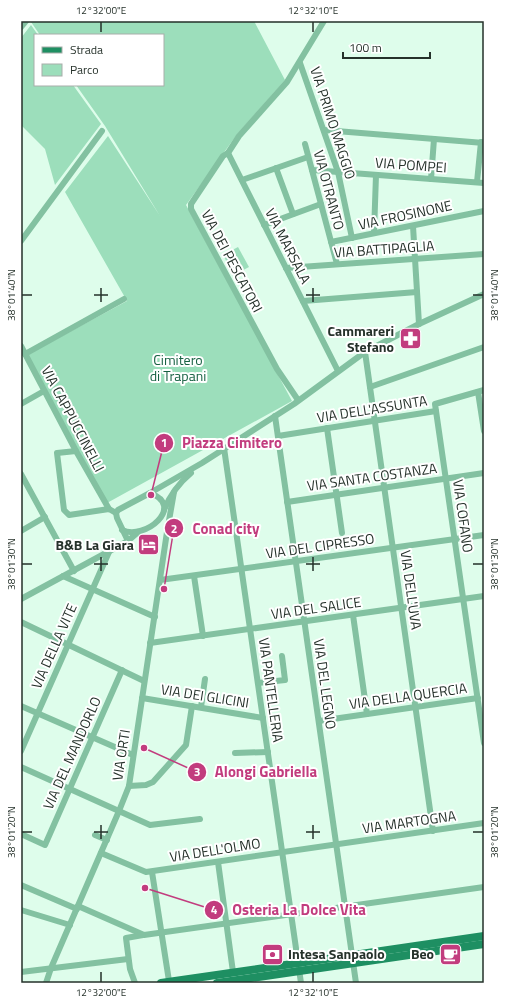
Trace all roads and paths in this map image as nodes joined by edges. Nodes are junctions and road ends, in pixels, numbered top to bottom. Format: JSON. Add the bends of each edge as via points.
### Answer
{"nodes":[{"id":1,"x":26,"y":21,"type":"edge"},
{"id":2,"x":324,"y":21,"type":"edge"},
{"id":3,"x":21,"y":27,"type":"edge"},
{"id":4,"x":300,"y":62,"type":"junction"},
{"id":5,"x":324,"y":130,"type":"junction"},
{"id":6,"x":102,"y":131,"type":"dead end"},
{"id":7,"x":434,"y":138,"type":"junction"},
{"id":8,"x":482,"y":142,"type":"edge"},
{"id":9,"x":305,"y":144,"type":"dead end"},
{"id":10,"x":228,"y":153,"type":"junction"},
{"id":11,"x":308,"y":157,"type":"junction"},
{"id":12,"x":276,"y":168,"type":"junction"},
{"id":13,"x":312,"y":170,"type":"junction"},
{"id":14,"x":338,"y":172,"type":"junction"},
{"id":15,"x":376,"y":175,"type":"junction"},
{"id":16,"x":431,"y":179,"type":"junction"},
{"id":17,"x":242,"y":180,"type":"junction"},
{"id":18,"x":481,"y":182,"type":"edge"},
{"id":19,"x":321,"y":204,"type":"junction"},
{"id":20,"x":484,"y":211,"type":"edge"},
{"id":21,"x":293,"y":214,"type":"junction"},
{"id":22,"x":264,"y":225,"type":"junction"},
{"id":23,"x":413,"y":226,"type":"junction"},
{"id":24,"x":374,"y":233,"type":"junction"},
{"id":25,"x":352,"y":238,"type":"junction"},
{"id":26,"x":21,"y":241,"type":"edge"},
{"id":27,"x":331,"y":242,"type":"junction"},
{"id":28,"x":484,"y":254,"type":"edge"},
{"id":29,"x":415,"y":259,"type":"junction"},
{"id":30,"x":337,"y":264,"type":"junction"},
{"id":31,"x":286,"y":268,"type":"junction"},
{"id":32,"x":417,"y":292,"type":"junction"},
{"id":33,"x":484,"y":294,"type":"edge"},
{"id":34,"x":124,"y":299,"type":"dead end"},
{"id":35,"x":303,"y":301,"type":"junction"},
{"id":36,"x":419,"y":324,"type":"junction"},
{"id":37,"x":21,"y":346,"type":"edge"},
{"id":38,"x":484,"y":347,"type":"edge"},
{"id":39,"x":365,"y":352,"type":"junction"},
{"id":40,"x":25,"y":354,"type":"junction"},
{"id":41,"x":338,"y":371,"type":"junction"},
{"id":42,"x":370,"y":388,"type":"junction"},
{"id":43,"x":44,"y":391,"type":"junction"},
{"id":44,"x":481,"y":391,"type":"edge"},
{"id":45,"x":298,"y":400,"type":"junction"},
{"id":46,"x":21,"y":404,"type":"edge"},
{"id":47,"x":436,"y":411,"type":"junction"},
{"id":48,"x":275,"y":416,"type":"junction"},
{"id":49,"x":375,"y":421,"type":"junction"},
{"id":50,"x":327,"y":428,"type":"junction"},
{"id":51,"x":484,"y":431,"type":"edge"},
{"id":52,"x":278,"y":436,"type":"junction"},
{"id":53,"x":224,"y":448,"type":"junction"},
{"id":54,"x":76,"y":451,"type":"junction"},
{"id":55,"x":202,"y":463,"type":"junction"},
{"id":56,"x":484,"y":473,"type":"edge"},
{"id":57,"x":21,"y":474,"type":"edge"},
{"id":58,"x":446,"y":478,"type":"junction"},
{"id":59,"x":384,"y":488,"type":"junction"},
{"id":60,"x":174,"y":492,"type":"junction"},
{"id":61,"x":150,"y":494,"type":"junction"},
{"id":62,"x":337,"y":494,"type":"junction"},
{"id":63,"x":287,"y":502,"type":"junction"},
{"id":64,"x":106,"y":507,"type":"junction"},
{"id":65,"x":164,"y":511,"type":"junction"},
{"id":66,"x":116,"y":514,"type":"junction"},
{"id":67,"x":45,"y":517,"type":"junction"},
{"id":68,"x":122,"y":530,"type":"junction"},
{"id":69,"x":21,"y":531,"type":"edge"},
{"id":70,"x":167,"y":532,"type":"junction"},
{"id":71,"x":137,"y":533,"type":"junction"},
{"id":72,"x":342,"y":533,"type":"dead end"},
{"id":73,"x":484,"y":535,"type":"edge"},
{"id":74,"x":454,"y":540,"type":"junction"},
{"id":75,"x":126,"y":543,"type":"junction"},
{"id":76,"x":393,"y":548,"type":"junction"},
{"id":77,"x":109,"y":552,"type":"junction"},
{"id":78,"x":296,"y":562,"type":"junction"},
{"id":79,"x":242,"y":569,"type":"junction"},
{"id":80,"x":74,"y":571,"type":"junction"},
{"id":81,"x":63,"y":576,"type":"junction"},
{"id":82,"x":194,"y":576,"type":"junction"},
{"id":83,"x":160,"y":580,"type":"junction"},
{"id":84,"x":92,"y":590,"type":"junction"},
{"id":85,"x":484,"y":596,"type":"edge"},
{"id":86,"x":21,"y":599,"type":"edge"},
{"id":87,"x":463,"y":599,"type":"junction"},
{"id":88,"x":401,"y":608,"type":"junction"},
{"id":89,"x":353,"y":615,"type":"junction"},
{"id":90,"x":155,"y":617,"type":"junction"},
{"id":91,"x":21,"y":622,"type":"edge"},
{"id":92,"x":304,"y":622,"type":"junction"},
{"id":93,"x":250,"y":629,"type":"junction"},
{"id":94,"x":203,"y":636,"type":"junction"},
{"id":95,"x":150,"y":643,"type":"junction"},
{"id":96,"x":68,"y":644,"type":"junction"},
{"id":97,"x":282,"y":656,"type":"dead end"},
{"id":98,"x":122,"y":670,"type":"junction"},
{"id":99,"x":205,"y":679,"type":"dead end"},
{"id":100,"x":144,"y":680,"type":"junction"},
{"id":101,"x":258,"y":683,"type":"junction"},
{"id":102,"x":142,"y":698,"type":"junction"},
{"id":103,"x":478,"y":698,"type":"junction"},
{"id":104,"x":21,"y":706,"type":"edge"},
{"id":105,"x":192,"y":706,"type":"junction"},
{"id":106,"x":200,"y":707,"type":"junction"},
{"id":107,"x":415,"y":707,"type":"junction"},
{"id":108,"x":38,"y":713,"type":"junction"},
{"id":109,"x":368,"y":714,"type":"junction"},
{"id":110,"x":263,"y":718,"type":"junction"},
{"id":111,"x":319,"y":721,"type":"junction"},
{"id":112,"x":92,"y":737,"type":"junction"},
{"id":113,"x":484,"y":743,"type":"edge"},
{"id":114,"x":21,"y":751,"type":"edge"},
{"id":115,"x":268,"y":752,"type":"junction"},
{"id":116,"x":235,"y":753,"type":"dead end"},
{"id":117,"x":133,"y":755,"type":"junction"},
{"id":118,"x":21,"y":767,"type":"edge"},
{"id":119,"x":129,"y":786,"type":"junction"},
{"id":120,"x":70,"y":789,"type":"junction"},
{"id":121,"x":119,"y":811,"type":"junction"},
{"id":122,"x":200,"y":819,"type":"dead end"},
{"id":123,"x":484,"y":823,"type":"edge"},
{"id":124,"x":433,"y":830,"type":"junction"},
{"id":125,"x":21,"y":834,"type":"edge"},
{"id":126,"x":95,"y":835,"type":"dead end"},
{"id":127,"x":107,"y":840,"type":"junction"},
{"id":128,"x":336,"y":844,"type":"junction"},
{"id":129,"x":282,"y":852,"type":"junction"},
{"id":130,"x":101,"y":853,"type":"junction"},
{"id":131,"x":218,"y":862,"type":"junction"},
{"id":132,"x":152,"y":872,"type":"junction"},
{"id":133,"x":21,"y":885,"type":"edge"},
{"id":134,"x":484,"y":887,"type":"edge"},
{"id":135,"x":78,"y":907,"type":"junction"},
{"id":136,"x":345,"y":907,"type":"junction"},
{"id":137,"x":21,"y":910,"type":"edge"},
{"id":138,"x":292,"y":914,"type":"junction"},
{"id":139,"x":227,"y":924,"type":"junction"},
{"id":140,"x":70,"y":925,"type":"junction"},
{"id":141,"x":162,"y":933,"type":"junction"},
{"id":142,"x":144,"y":935,"type":"junction"},
{"id":143,"x":484,"y":936,"type":"edge"},
{"id":144,"x":484,"y":944,"type":"edge"},
{"id":145,"x":128,"y":959,"type":"junction"},
{"id":146,"x":353,"y":959,"type":"junction"},
{"id":147,"x":299,"y":967,"type":"junction"},
{"id":148,"x":51,"y":968,"type":"junction"},
{"id":149,"x":21,"y":972,"type":"edge"},
{"id":150,"x":235,"y":979,"type":"edge"},
{"id":151,"x":134,"y":980,"type":"edge"},
{"id":152,"x":172,"y":981,"type":"junction"},
{"id":153,"x":46,"y":983,"type":"edge"},
{"id":154,"x":160,"y":983,"type":"edge"},
{"id":155,"x":217,"y":983,"type":"edge"},
{"id":156,"x":301,"y":983,"type":"edge"},
{"id":157,"x":356,"y":983,"type":"edge"}],
"edges":[{"from":1,"to":3,"type":"street"},
{"from":2,"to":4,"type":"street","name":"VIA DEI PESCATORI"},
{"from":4,"to":5,"type":"street","name":"VIA PRIMO MAGGIO"},
{"from":4,"to":10,"type":"street","name":"VIA DEI PESCATORI","via":[[287,82]]},
{"from":5,"to":7,"type":"street"},
{"from":5,"to":14,"type":"street","name":"VIA PRIMO MAGGIO"},
{"from":6,"to":26,"type":"street"},
{"from":7,"to":8,"type":"street"},
{"from":7,"to":16,"type":"street"},
{"from":8,"to":18,"type":"street"},
{"from":9,"to":11,"type":"street","name":"VIA OTRANTO"},
{"from":10,"to":17,"type":"street","name":"VIA MARSALA"},
{"from":10,"to":45,"type":"street","name":"VIA DEI PESCATORI","via":[[223,156],[192,200],[191,209],[277,369]]},
{"from":11,"to":12,"type":"street"},
{"from":11,"to":13,"type":"street","name":"VIA OTRANTO"},
{"from":12,"to":17,"type":"street"},
{"from":12,"to":21,"type":"street"},
{"from":13,"to":14,"type":"street","name":"VIA POMPEI"},
{"from":13,"to":19,"type":"street","name":"VIA OTRANTO"},
{"from":14,"to":15,"type":"street","name":"VIA POMPEI"},
{"from":14,"to":25,"type":"street","name":"VIA PRIMO MAGGIO"},
{"from":15,"to":16,"type":"street","name":"VIA POMPEI"},
{"from":15,"to":24,"type":"street"},
{"from":16,"to":18,"type":"street","name":"VIA POMPEI"},
{"from":17,"to":22,"type":"street","name":"VIA MARSALA"},
{"from":19,"to":21,"type":"street"},
{"from":19,"to":27,"type":"street","name":"VIA OTRANTO"},
{"from":20,"to":23,"type":"street","name":"VIA FROSINONE"},
{"from":21,"to":22,"type":"street"},
{"from":22,"to":31,"type":"street","name":"VIA MARSALA"},
{"from":23,"to":24,"type":"street","name":"VIA FROSINONE"},
{"from":23,"to":29,"type":"street"},
{"from":24,"to":25,"type":"street","name":"VIA FROSINONE"},
{"from":25,"to":27,"type":"street","name":"VIA FROSINONE"},
{"from":27,"to":30,"type":"street","name":"VIA OTRANTO"},
{"from":28,"to":29,"type":"street","name":"VIA BATTIPAGLIA"},
{"from":29,"to":30,"type":"street","name":"VIA BATTIPAGLIA"},
{"from":29,"to":32,"type":"street"},
{"from":30,"to":31,"type":"street","name":"VIA BATTIPAGLIA"},
{"from":31,"to":35,"type":"street","name":"VIA MARSALA"},
{"from":32,"to":35,"type":"street"},
{"from":32,"to":36,"type":"street"},
{"from":33,"to":36,"type":"street"},
{"from":34,"to":40,"type":"street"},
{"from":35,"to":41,"type":"street","name":"VIA MARSALA"},
{"from":36,"to":39,"type":"street"},
{"from":37,"to":40,"type":"street","name":"VIA CAPPUCCINELLI"},
{"from":38,"to":42,"type":"street"},
{"from":39,"to":41,"type":"street"},
{"from":39,"to":42,"type":"street","name":"VIA DELL'UVA"},
{"from":40,"to":43,"type":"street","name":"VIA CAPPUCCINELLI"},
{"from":41,"to":45,"type":"street"},
{"from":42,"to":49,"type":"street","name":"VIA DELL'UVA"},
{"from":43,"to":46,"type":"street"},
{"from":43,"to":54,"type":"street","name":"VIA CAPPUCCINELLI"},
{"from":44,"to":47,"type":"street","name":"VIA DELL'ASSUNTA","via":[[435,404]]},
{"from":44,"to":51,"type":"street"},
{"from":45,"to":48,"type":"street"},
{"from":47,"to":49,"type":"street","name":"VIA DELL'ASSUNTA"},
{"from":47,"to":58,"type":"street","name":"VIA COFANO"},
{"from":48,"to":52,"type":"street","name":"VIA DEL LEGNO"},
{"from":48,"to":53,"type":"street"},
{"from":49,"to":50,"type":"street","name":"VIA DELL'ASSUNTA"},
{"from":49,"to":59,"type":"street","name":"VIA DELL'UVA"},
{"from":50,"to":52,"type":"street","name":"VIA DELL'ASSUNTA"},
{"from":50,"to":62,"type":"street"},
{"from":52,"to":63,"type":"street","name":"VIA DEL LEGNO"},
{"from":53,"to":55,"type":"street"},
{"from":53,"to":79,"type":"street","name":"VIA PANTELLERIA"},
{"from":54,"to":64,"type":"street","name":"VIA CAPPUCCINELLI"},
{"from":54,"to":64,"type":"street","via":[[57,453],[64,510],[69,515]]},
{"from":55,"to":60,"type":"street","via":[[182,480]]},
{"from":55,"to":61,"type":"street"},
{"from":56,"to":58,"type":"street","name":"VIA SANTA COSTANZA"},
{"from":57,"to":67,"type":"street"},
{"from":58,"to":59,"type":"street","name":"VIA SANTA COSTANZA"},
{"from":58,"to":74,"type":"street","name":"VIA COFANO"},
{"from":59,"to":62,"type":"street","name":"VIA SANTA COSTANZA"},
{"from":59,"to":76,"type":"street","name":"VIA DELL'UVA"},
{"from":60,"to":65,"type":"street"},
{"from":60,"to":70,"type":"street","name":"VIA ORTI"},
{"from":61,"to":65,"type":"street","via":[[160,499]]},
{"from":61,"to":66,"type":"street","via":[[118,510]]},
{"from":62,"to":63,"type":"street","name":"VIA SANTA COSTANZA"},
{"from":62,"to":72,"type":"street"},
{"from":63,"to":78,"type":"street","name":"VIA DEL LEGNO"},
{"from":64,"to":66,"type":"street"},
{"from":65,"to":70,"type":"street"},
{"from":65,"to":71,"type":"street","via":[[160,520]]},
{"from":66,"to":68,"type":"street"},
{"from":67,"to":69,"type":"street"},
{"from":67,"to":80,"type":"street"},
{"from":68,"to":71,"type":"street"},
{"from":68,"to":75,"type":"street"},
{"from":70,"to":83,"type":"street","name":"VIA ORTI"},
{"from":71,"to":75,"type":"street"},
{"from":73,"to":74,"type":"street","name":"VIA DEL CIPRESSO"},
{"from":74,"to":76,"type":"street","name":"VIA DEL CIPRESSO"},
{"from":74,"to":87,"type":"street","name":"VIA COFANO"},
{"from":75,"to":77,"type":"street"},
{"from":76,"to":78,"type":"street","name":"VIA DEL CIPRESSO"},
{"from":76,"to":88,"type":"street","name":"VIA DELL'UVA"},
{"from":77,"to":80,"type":"street"},
{"from":77,"to":84,"type":"street","name":"VIA DELLA VITE"},
{"from":78,"to":79,"type":"street","name":"VIA DEL CIPRESSO"},
{"from":78,"to":92,"type":"street","name":"VIA DEL LEGNO"},
{"from":79,"to":82,"type":"street","name":"VIA DEL CIPRESSO"},
{"from":79,"to":93,"type":"street","name":"VIA PANTELLERIA"},
{"from":80,"to":81,"type":"street"},
{"from":81,"to":84,"type":"street"},
{"from":81,"to":86,"type":"street"},
{"from":82,"to":83,"type":"street","name":"VIA DEL CIPRESSO"},
{"from":82,"to":94,"type":"street"},
{"from":83,"to":90,"type":"street","name":"VIA ORTI"},
{"from":84,"to":90,"type":"street"},
{"from":84,"to":96,"type":"street","name":"VIA DELLA VITE"},
{"from":85,"to":87,"type":"street","name":"VIA DEL SALICE"},
{"from":87,"to":88,"type":"street","name":"VIA DEL SALICE"},
{"from":87,"to":103,"type":"street","name":"VIA COFANO"},
{"from":88,"to":89,"type":"street","name":"VIA DEL SALICE"},
{"from":88,"to":107,"type":"street","name":"VIA DELL'UVA"},
{"from":89,"to":92,"type":"street","name":"VIA DEL SALICE"},
{"from":89,"to":109,"type":"street"},
{"from":90,"to":95,"type":"street","name":"VIA ORTI"},
{"from":91,"to":96,"type":"street"},
{"from":92,"to":93,"type":"street","name":"VIA DEL SALICE"},
{"from":92,"to":111,"type":"street","name":"VIA DEL LEGNO"},
{"from":93,"to":94,"type":"street","name":"VIA DEL SALICE"},
{"from":93,"to":101,"type":"street","name":"VIA PANTELLERIA"},
{"from":94,"to":95,"type":"street","name":"VIA DEL SALICE"},
{"from":95,"to":100,"type":"street","name":"VIA ORTI"},
{"from":96,"to":98,"type":"street"},
{"from":96,"to":108,"type":"street","name":"VIA DELLA VITE"},
{"from":97,"to":101,"type":"street","via":[[285,680]]},
{"from":98,"to":100,"type":"street"},
{"from":98,"to":112,"type":"street","name":"VIA DEL MANDORLO"},
{"from":99,"to":106,"type":"street"},
{"from":100,"to":102,"type":"street","name":"VIA ORTI"},
{"from":101,"to":110,"type":"street","name":"VIA PANTELLERIA"},
{"from":102,"to":105,"type":"street","name":"VIA DEI GLICINI"},
{"from":102,"to":117,"type":"street","name":"VIA ORTI"},
{"from":103,"to":107,"type":"street","name":"VIA DELLA QUERCIA"},
{"from":103,"to":113,"type":"street","name":"VIA COFANO"},
{"from":104,"to":108,"type":"street"},
{"from":105,"to":106,"type":"street","name":"VIA DEI GLICINI"},
{"from":105,"to":119,"type":"street","via":[[186,745],[153,782]]},
{"from":106,"to":110,"type":"street","name":"VIA DEI GLICINI"},
{"from":107,"to":109,"type":"street","name":"VIA DELLA QUERCIA"},
{"from":107,"to":124,"type":"street","name":"VIA DELL'UVA"},
{"from":108,"to":112,"type":"street"},
{"from":108,"to":114,"type":"street","name":"VIA DELLA VITE"},
{"from":109,"to":111,"type":"street","name":"VIA DELLA QUERCIA"},
{"from":110,"to":115,"type":"street","name":"VIA PANTELLERIA"},
{"from":111,"to":128,"type":"street","name":"VIA DEL LEGNO"},
{"from":112,"to":117,"type":"street"},
{"from":112,"to":120,"type":"street","name":"VIA DEL MANDORLO"},
{"from":115,"to":116,"type":"street"},
{"from":115,"to":129,"type":"street","name":"VIA PANTELLERIA"},
{"from":117,"to":119,"type":"street","name":"VIA ORTI"},
{"from":118,"to":120,"type":"street"},
{"from":119,"to":121,"type":"street","name":"VIA ORTI"},
{"from":120,"to":121,"type":"street"},
{"from":120,"to":125,"type":"street","name":"VIA DEL MANDORLO","via":[[45,845]]},
{"from":121,"to":122,"type":"street","via":[[150,825]]},
{"from":121,"to":127,"type":"street","name":"VIA ORTI"},
{"from":123,"to":124,"type":"street","name":"VIA MARTOGNA"},
{"from":124,"to":128,"type":"street","name":"VIA MARTOGNA"},
{"from":126,"to":127,"type":"street"},
{"from":127,"to":130,"type":"street","name":"VIA ORTI"},
{"from":128,"to":129,"type":"street","name":"VIA DELL'OLMO"},
{"from":128,"to":136,"type":"street","name":"VIA DEL LEGNO"},
{"from":129,"to":131,"type":"street","name":"VIA DELL'OLMO"},
{"from":129,"to":138,"type":"street","name":"VIA PANTELLERIA"},
{"from":130,"to":132,"type":"street","name":"VIA DELL'OLMO","via":[[146,872]]},
{"from":130,"to":135,"type":"street","name":"VIA ORTI"},
{"from":131,"to":132,"type":"street","name":"VIA DELL'OLMO"},
{"from":131,"to":139,"type":"street"},
{"from":132,"to":141,"type":"street"},
{"from":133,"to":135,"type":"street"},
{"from":134,"to":136,"type":"street"},
{"from":135,"to":140,"type":"street","name":"VIA ORTI"},
{"from":135,"to":142,"type":"street"},
{"from":136,"to":138,"type":"street"},
{"from":136,"to":146,"type":"street","name":"VIA DEL LEGNO"},
{"from":137,"to":140,"type":"street"},
{"from":138,"to":139,"type":"street"},
{"from":138,"to":147,"type":"street","name":"VIA PANTELLERIA"},
{"from":139,"to":141,"type":"street"},
{"from":139,"to":150,"type":"street"},
{"from":140,"to":148,"type":"street","name":"VIA ORTI"},
{"from":141,"to":142,"type":"street"},
{"from":141,"to":152,"type":"street","via":[[168,972]]},
{"from":142,"to":145,"type":"street","via":[[126,938]]},
{"from":143,"to":146,"type":"main road"},
{"from":144,"to":146,"type":"main road"},
{"from":145,"to":148,"type":"street"},
{"from":145,"to":151,"type":"street"},
{"from":146,"to":147,"type":"main road"},
{"from":146,"to":157,"type":"street","name":"VIA DEL LEGNO"},
{"from":147,"to":150,"type":"main road"},
{"from":147,"to":156,"type":"street","name":"VIA PANTELLERIA"},
{"from":148,"to":149,"type":"street"},
{"from":148,"to":153,"type":"street","name":"VIA ORTI"},
{"from":150,"to":152,"type":"main road"},
{"from":150,"to":155,"type":"main road"},
{"from":152,"to":154,"type":"main road"}]}
